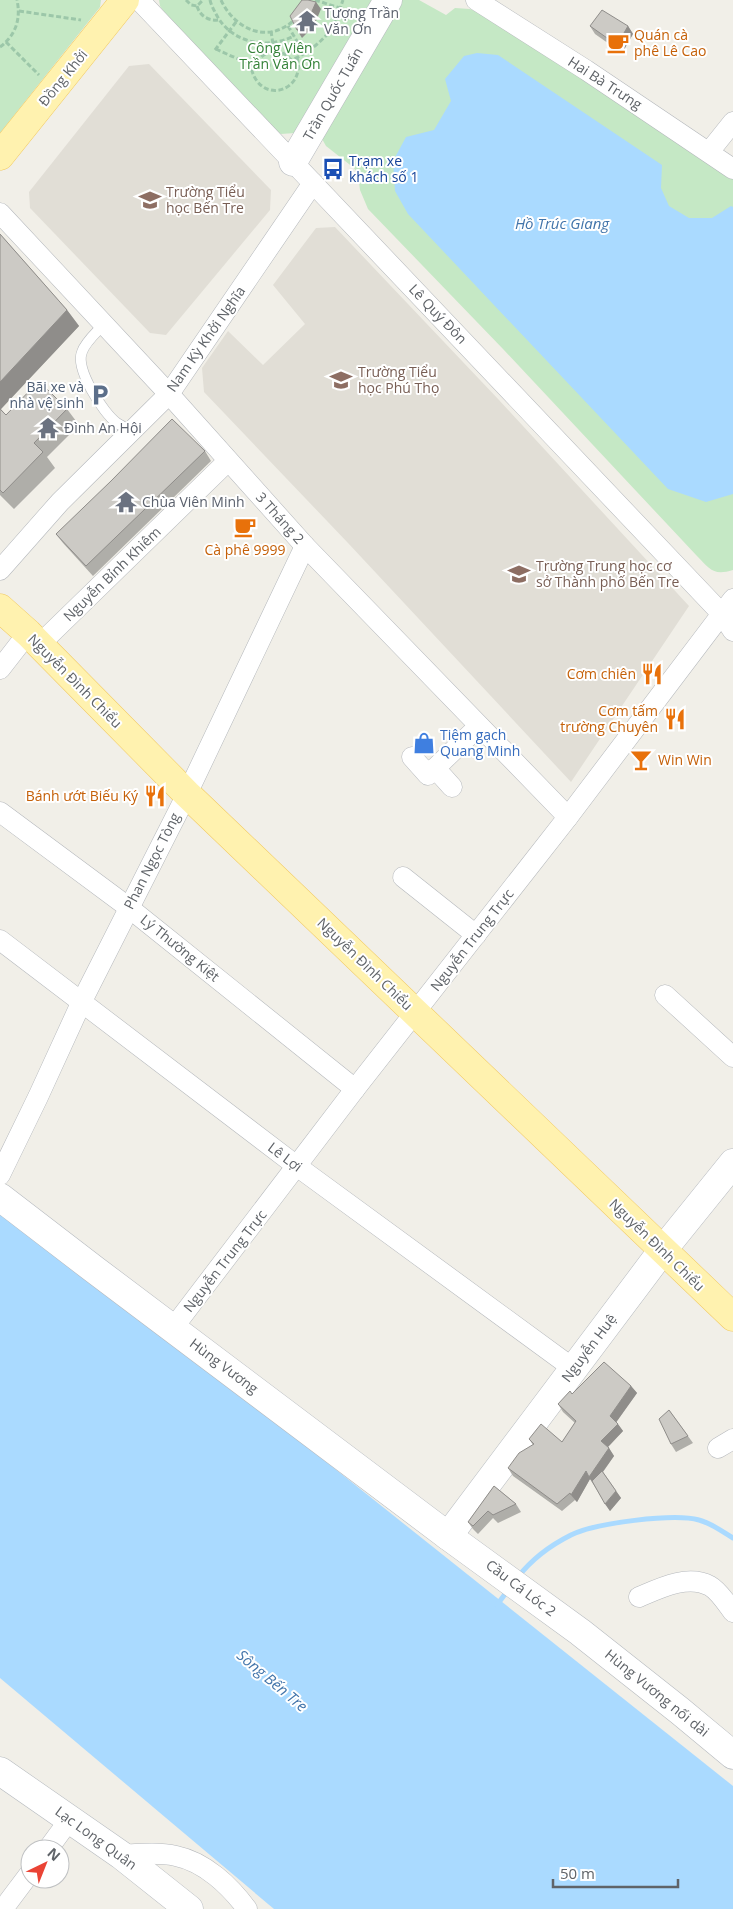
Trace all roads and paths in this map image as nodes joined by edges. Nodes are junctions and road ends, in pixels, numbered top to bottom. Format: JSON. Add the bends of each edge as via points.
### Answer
{"nodes":[{"id":1,"x":17,"y":0,"type":"edge"},
{"id":2,"x":125,"y":0,"type":"edge"},
{"id":3,"x":139,"y":0,"type":"edge"},
{"id":4,"x":186,"y":0,"type":"edge"},
{"id":5,"x":203,"y":0,"type":"edge"},
{"id":6,"x":210,"y":0,"type":"edge"},
{"id":7,"x":222,"y":0,"type":"edge"},
{"id":8,"x":318,"y":0,"type":"edge"},
{"id":9,"x":342,"y":0,"type":"edge"},
{"id":10,"x":388,"y":0,"type":"edge"},
{"id":11,"x":476,"y":0,"type":"edge"},
{"id":12,"x":197,"y":6,"type":"junction"},
{"id":13,"x":340,"y":8,"type":"junction"},
{"id":14,"x":19,"y":11,"type":"junction"},
{"id":15,"x":300,"y":14,"type":"edge"},
{"id":16,"x":219,"y":20,"type":"junction"},
{"id":17,"x":236,"y":22,"type":"junction"},
{"id":18,"x":106,"y":24,"type":"junction"},
{"id":19,"x":288,"y":26,"type":"junction"},
{"id":20,"x":229,"y":31,"type":"junction"},
{"id":21,"x":271,"y":31,"type":"junction"},
{"id":22,"x":294,"y":36,"type":"junction"},
{"id":23,"x":6,"y":42,"type":"junction"},
{"id":24,"x":0,"y":47,"type":"edge"},
{"id":25,"x":216,"y":49,"type":"junction"},
{"id":26,"x":274,"y":51,"type":"junction"},
{"id":27,"x":304,"y":53,"type":"junction"},
{"id":28,"x":297,"y":58,"type":"junction"},
{"id":29,"x":291,"y":60,"type":"junction"},
{"id":30,"x":250,"y":62,"type":"junction"},
{"id":31,"x":257,"y":63,"type":"junction"},
{"id":32,"x":202,"y":67,"type":"junction"},
{"id":33,"x":53,"y":90,"type":"junction"},
{"id":34,"x":733,"y":122,"type":"edge"},
{"id":35,"x":709,"y":152,"type":"junction"},
{"id":36,"x":0,"y":156,"type":"edge"},
{"id":37,"x":293,"y":162,"type":"junction"},
{"id":38,"x":733,"y":169,"type":"edge"},
{"id":39,"x":313,"y":183,"type":"junction"},
{"id":40,"x":0,"y":213,"type":"edge"},
{"id":41,"x":104,"y":324,"type":"junction"},
{"id":42,"x":169,"y":394,"type":"junction"},
{"id":43,"x":131,"y":430,"type":"junction"},
{"id":44,"x":228,"y":461,"type":"junction"},
{"id":45,"x":305,"y":546,"type":"junction"},
{"id":46,"x":0,"y":570,"type":"edge"},
{"id":47,"x":728,"y":606,"type":"edge"},
{"id":48,"x":0,"y":608,"type":"edge"},
{"id":49,"x":733,"y":631,"type":"edge"},
{"id":50,"x":34,"y":639,"type":"junction"},
{"id":51,"x":0,"y":669,"type":"edge"},
{"id":52,"x":480,"y":726,"type":"junction"},
{"id":53,"x":412,"y":757,"type":"dead end"},
{"id":54,"x":435,"y":768,"type":"junction"},
{"id":55,"x":452,"y":787,"type":"dead end"},
{"id":56,"x":187,"y":794,"type":"junction"},
{"id":57,"x":0,"y":812,"type":"edge"},
{"id":58,"x":568,"y":817,"type":"junction"},
{"id":59,"x":403,"y":877,"type":"dead end"},
{"id":60,"x":128,"y":907,"type":"junction"},
{"id":61,"x":476,"y":935,"type":"junction"},
{"id":62,"x":0,"y":940,"type":"edge"},
{"id":63,"x":665,"y":995,"type":"dead end"},
{"id":64,"x":82,"y":1000,"type":"junction"},
{"id":65,"x":416,"y":1013,"type":"junction"},
{"id":66,"x":733,"y":1057,"type":"edge"},
{"id":67,"x":355,"y":1089,"type":"junction"},
{"id":68,"x":733,"y":1163,"type":"edge"},
{"id":69,"x":298,"y":1166,"type":"junction"},
{"id":70,"x":0,"y":1176,"type":"edge"},
{"id":71,"x":0,"y":1197,"type":"edge"},
{"id":72,"x":662,"y":1251,"type":"junction"},
{"id":73,"x":733,"y":1318,"type":"edge"},
{"id":74,"x":174,"y":1328,"type":"junction"},
{"id":75,"x":574,"y":1369,"type":"junction"},
{"id":76,"x":456,"y":1540,"type":"junction"},
{"id":77,"x":639,"y":1597,"type":"dead end"},
{"id":78,"x":733,"y":1612,"type":"edge"},
{"id":79,"x":580,"y":1632,"type":"joint"},
{"id":80,"x":733,"y":1755,"type":"edge"},
{"id":81,"x":0,"y":1771,"type":"edge"},
{"id":82,"x":70,"y":1819,"type":"junction"},
{"id":83,"x":55,"y":1839,"type":"edge"},
{"id":84,"x":121,"y":1855,"type":"junction"},
{"id":85,"x":20,"y":1886,"type":"edge"},
{"id":86,"x":243,"y":1904,"type":"edge"},
{"id":87,"x":3,"y":1909,"type":"edge"},
{"id":88,"x":189,"y":1909,"type":"edge"}],
"edges":[{"from":1,"to":14,"type":"path"},
{"from":2,"to":18,"type":"main road","name":"Đồng Khởi"},
{"from":3,"to":32,"type":"street","name":"Lê Quý Đôn"},
{"from":4,"to":12,"type":"path"},
{"from":5,"to":12,"type":"path"},
{"from":6,"to":16,"type":"path"},
{"from":7,"to":17,"type":"path","via":[[226,11]]},
{"from":8,"to":13,"type":"path"},
{"from":9,"to":13,"type":"path"},
{"from":10,"to":37,"type":"street","name":"Trần Quốc Tuấn"},
{"from":11,"to":35,"type":"street","name":"Hai Bà Trưng"},
{"from":12,"to":16,"type":"path","via":[[206,18]]},
{"from":13,"to":27,"type":"path","via":[[334,25],[317,45]]},
{"from":14,"to":18,"type":"path"},
{"from":14,"to":23,"type":"path","via":[[17,25]]},
{"from":15,"to":19,"type":"path"},
{"from":16,"to":20,"type":"path"},
{"from":17,"to":20,"type":"path"},
{"from":17,"to":21,"type":"path","via":[[248,29]]},
{"from":18,"to":33,"type":"main road","name":"Đồng Khởi"},
{"from":19,"to":21,"type":"path"},
{"from":19,"to":22,"type":"path"},
{"from":20,"to":22,"type":"path","via":[[251,42],[269,44]]},
{"from":20,"to":25,"type":"path"},
{"from":21,"to":26,"type":"path"},
{"from":22,"to":27,"type":"path"},
{"from":23,"to":24,"type":"path"},
{"from":23,"to":33,"type":"path"},
{"from":25,"to":30,"type":"path"},
{"from":25,"to":32,"type":"path"},
{"from":26,"to":29,"type":"path"},
{"from":26,"to":31,"type":"path","via":[[260,57]]},
{"from":27,"to":28,"type":"path"},
{"from":28,"to":29,"type":"path"},
{"from":28,"to":30,"type":"path","via":[[295,78],[291,84],[277,90],[259,85]]},
{"from":29,"to":31,"type":"path","via":[[267,66]]},
{"from":30,"to":31,"type":"path"},
{"from":32,"to":37,"type":"street","name":"Lê Quý Đôn"},
{"from":33,"to":36,"type":"main road","name":"Đồng Khởi"},
{"from":34,"to":35,"type":"street"},
{"from":35,"to":38,"type":"street","name":"Hai Bà Trưng"},
{"from":37,"to":39,"type":"street","name":"Lê Quý Đôn"},
{"from":39,"to":42,"type":"street","name":"Nam Kỳ Khởi Nghĩa"},
{"from":39,"to":47,"type":"street","name":"Lê Quý Đôn"},
{"from":40,"to":41,"type":"street","name":"3 Tháng 2"},
{"from":41,"to":42,"type":"street","name":"3 Tháng 2"},
{"from":41,"to":43,"type":"lane","via":[[82,351],[81,362],[96,398],[116,422]]},
{"from":42,"to":43,"type":"street","name":"Nam Kỳ Khởi Nghĩa"},
{"from":42,"to":44,"type":"street","name":"3 Tháng 2"},
{"from":43,"to":46,"type":"street","name":"Nam Kỳ Khởi Nghĩa","via":[[60,502]]},
{"from":44,"to":45,"type":"street","name":"3 Tháng 2"},
{"from":44,"to":50,"type":"street","name":"Nguyễn Bỉnh Khiêm"},
{"from":45,"to":52,"type":"street","name":"3 Tháng 2"},
{"from":45,"to":56,"type":"street","name":"Phan Ngọc Tòng"},
{"from":47,"to":49,"type":"street","name":"Lê Quý Đôn"},
{"from":47,"to":58,"type":"street","name":"Nguyễn Trung Trực"},
{"from":48,"to":50,"type":"main road","name":"Nguyễn Đình Chiểu"},
{"from":50,"to":51,"type":"street","name":"Nguyễn Bỉnh Khiêm"},
{"from":50,"to":56,"type":"main road","name":"Nguyễn Đình Chiểu"},
{"from":52,"to":54,"type":"street"},
{"from":52,"to":58,"type":"street","name":"3 Tháng 2"},
{"from":53,"to":54,"type":"street","via":[[428,775]]},
{"from":54,"to":55,"type":"street"},
{"from":56,"to":60,"type":"street","name":"Phan Ngọc Tòng"},
{"from":56,"to":65,"type":"main road","name":"Nguyễn Đình Chiểu"},
{"from":57,"to":60,"type":"street","name":"Lý Thường Kiệt"},
{"from":58,"to":61,"type":"street","name":"Nguyễn Trung Trực"},
{"from":59,"to":61,"type":"street"},
{"from":60,"to":64,"type":"street","name":"Phan Ngọc Tòng"},
{"from":60,"to":67,"type":"street","name":"Lý Thường Kiệt"},
{"from":61,"to":65,"type":"street","name":"Nguyễn Trung Trực"},
{"from":62,"to":64,"type":"street","name":"Lê Lợi"},
{"from":63,"to":66,"type":"street"},
{"from":64,"to":69,"type":"street","name":"Lê Lợi"},
{"from":64,"to":70,"type":"street","name":"Phan Ngọc Tòng"},
{"from":65,"to":67,"type":"street","name":"Nguyễn Trung Trực"},
{"from":65,"to":72,"type":"main road","name":"Nguyễn Đình Chiểu"},
{"from":67,"to":69,"type":"street","name":"Nguyễn Trung Trực"},
{"from":68,"to":72,"type":"street","name":"Nguyễn Huệ"},
{"from":69,"to":74,"type":"street","name":"Nguyễn Trung Trực"},
{"from":69,"to":75,"type":"street","name":"Lê Lợi"},
{"from":71,"to":74,"type":"street","name":"Hùng Vương"},
{"from":72,"to":73,"type":"main road","name":"Nguyễn Đình Chiểu"},
{"from":72,"to":75,"type":"street","name":"Nguyễn Huệ"},
{"from":74,"to":76,"type":"street","name":"Hùng Vương"},
{"from":75,"to":76,"type":"street","name":"Nguyễn Huệ"},
{"from":76,"to":79,"type":"street","name":"Cầu Cá Lóc 2"},
{"from":77,"to":78,"type":"street","via":[[684,1582],[698,1583],[715,1590]]},
{"from":79,"to":80,"type":"street","name":"Hùng Vương nối dài"},
{"from":81,"to":82,"type":"street","name":"Lạc Long Quân"},
{"from":82,"to":83,"type":"street"},
{"from":82,"to":84,"type":"street","name":"Lạc Long Quân"},
{"from":84,"to":86,"type":"street","via":[[161,1854],[194,1861]]},
{"from":84,"to":88,"type":"street","name":"Lạc Long Quân"},
{"from":85,"to":87,"type":"street"}]}
